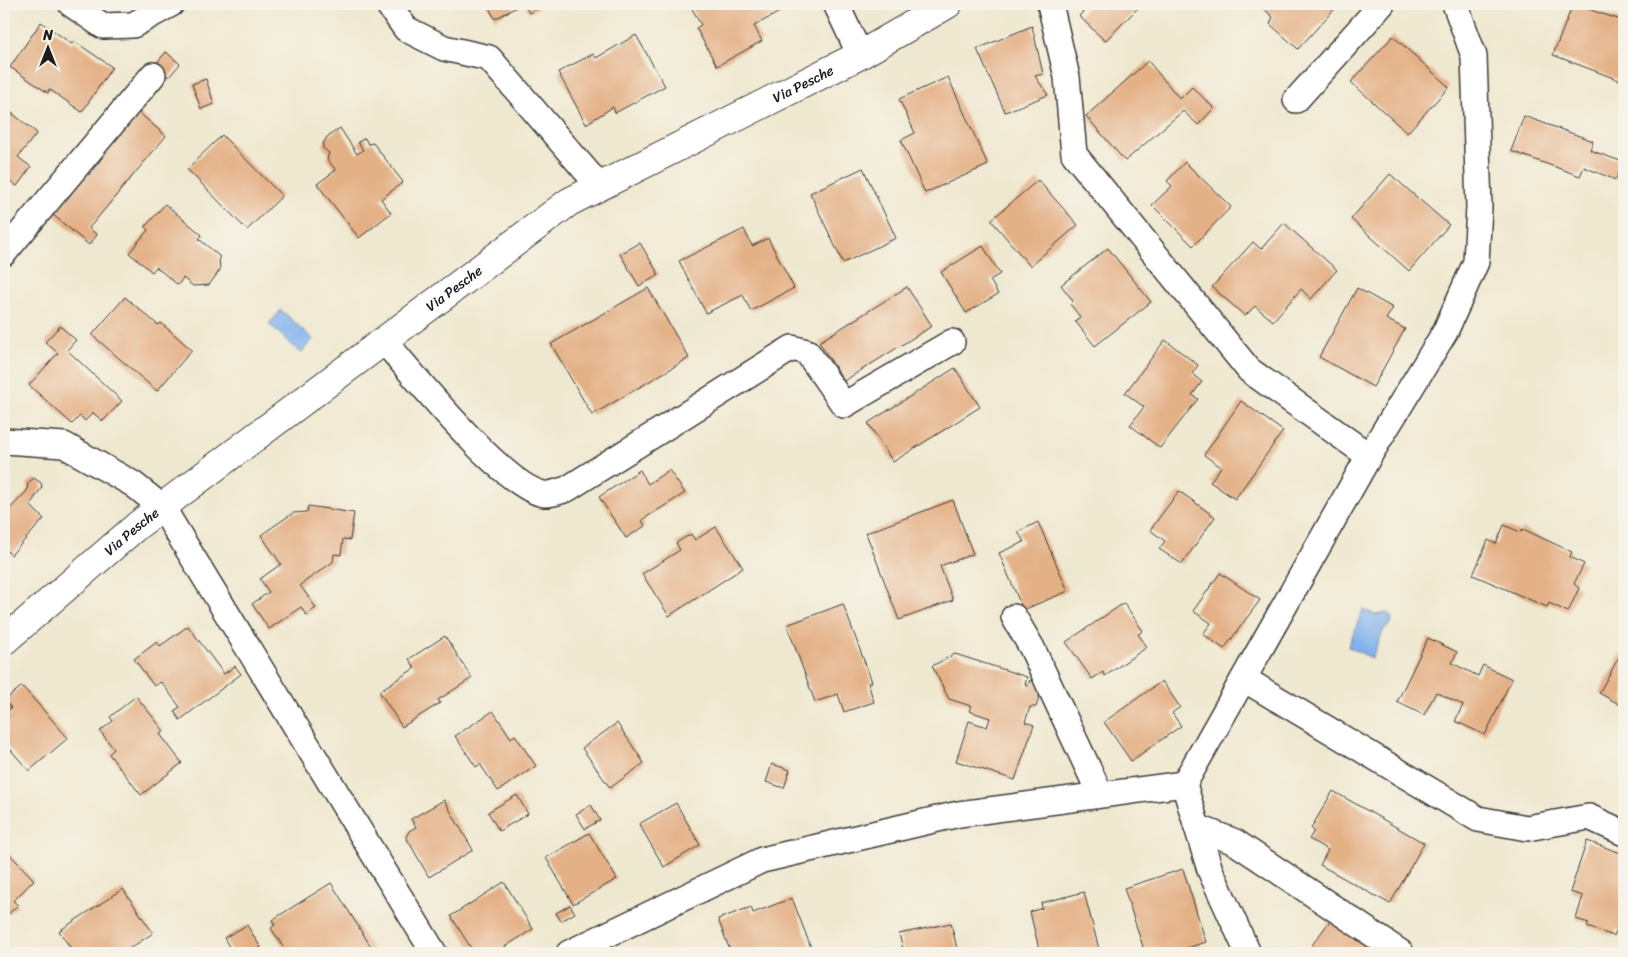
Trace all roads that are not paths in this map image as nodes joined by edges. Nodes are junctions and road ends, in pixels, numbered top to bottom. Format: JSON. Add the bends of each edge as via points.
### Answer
{"nodes":[{"id":1,"x":71,"y":4,"type":"edge"},
{"id":2,"x":171,"y":4,"type":"edge"},
{"id":3,"x":388,"y":4,"type":"edge"},
{"id":4,"x":836,"y":4,"type":"edge"},
{"id":5,"x":948,"y":4,"type":"edge"},
{"id":6,"x":1050,"y":4,"type":"edge"},
{"id":7,"x":1382,"y":4,"type":"edge"},
{"id":8,"x":1455,"y":4,"type":"edge"},
{"id":9,"x":860,"y":55,"type":"junction"},
{"id":10,"x":153,"y":76,"type":"dead end"},
{"id":11,"x":1296,"y":100,"type":"dead end"},
{"id":12,"x":600,"y":187,"type":"junction"},
{"id":13,"x":4,"y":253,"type":"edge"},
{"id":14,"x":384,"y":341,"type":"junction"},
{"id":15,"x":952,"y":342,"type":"dead end"},
{"id":16,"x":4,"y":441,"type":"edge"},
{"id":17,"x":1369,"y":456,"type":"junction"},
{"id":18,"x":162,"y":507,"type":"junction"},
{"id":19,"x":1014,"y":618,"type":"dead end"},
{"id":20,"x":4,"y":640,"type":"edge"},
{"id":21,"x":1244,"y":679,"type":"junction"},
{"id":22,"x":1184,"y":784,"type":"junction"},
{"id":23,"x":1100,"y":794,"type":"junction"},
{"id":24,"x":1197,"y":827,"type":"junction"},
{"id":25,"x":1624,"y":833,"type":"edge"},
{"id":26,"x":434,"y":953,"type":"edge"},
{"id":27,"x":569,"y":953,"type":"edge"},
{"id":28,"x":1248,"y":953,"type":"edge"},
{"id":29,"x":1401,"y":953,"type":"edge"}],
"edges":[{"from":1,"to":2,"type":"street","via":[[103,26],[133,25]]},
{"from":3,"to":12,"type":"street","via":[[406,29],[444,48],[489,58]]},
{"from":4,"to":9,"type":"street"},
{"from":5,"to":9,"type":"street","name":"Via Pesche"},
{"from":6,"to":17,"type":"street","via":[[1067,77],[1074,154],[1249,370]]},
{"from":7,"to":11,"type":"street"},
{"from":8,"to":17,"type":"street","via":[[1474,56],[1479,208],[1476,262],[1445,332]]},
{"from":9,"to":12,"type":"street","name":"Via Pesche"},
{"from":10,"to":13,"type":"street"},
{"from":12,"to":14,"type":"street","name":"Via Pesche","via":[[569,202]]},
{"from":14,"to":15,"type":"street","via":[[494,464],[524,486],[545,495],[567,489],[792,348],[807,352],[844,405]]},
{"from":14,"to":18,"type":"street","name":"Via Pesche"},
{"from":16,"to":18,"type":"street","via":[[64,445],[133,484]]},
{"from":17,"to":21,"type":"street"},
{"from":18,"to":20,"type":"street","name":"Via Pesche"},
{"from":18,"to":26,"type":"street"},
{"from":19,"to":23,"type":"street","via":[[1032,648]]},
{"from":21,"to":22,"type":"street"},
{"from":21,"to":25,"type":"street","via":[[1478,819],[1527,828],[1589,817]]},
{"from":22,"to":23,"type":"street"},
{"from":22,"to":24,"type":"street"},
{"from":23,"to":27,"type":"street","via":[[959,814],[762,860]]},
{"from":24,"to":28,"type":"street","via":[[1210,870]]},
{"from":24,"to":29,"type":"street","via":[[1234,842]]}]}
